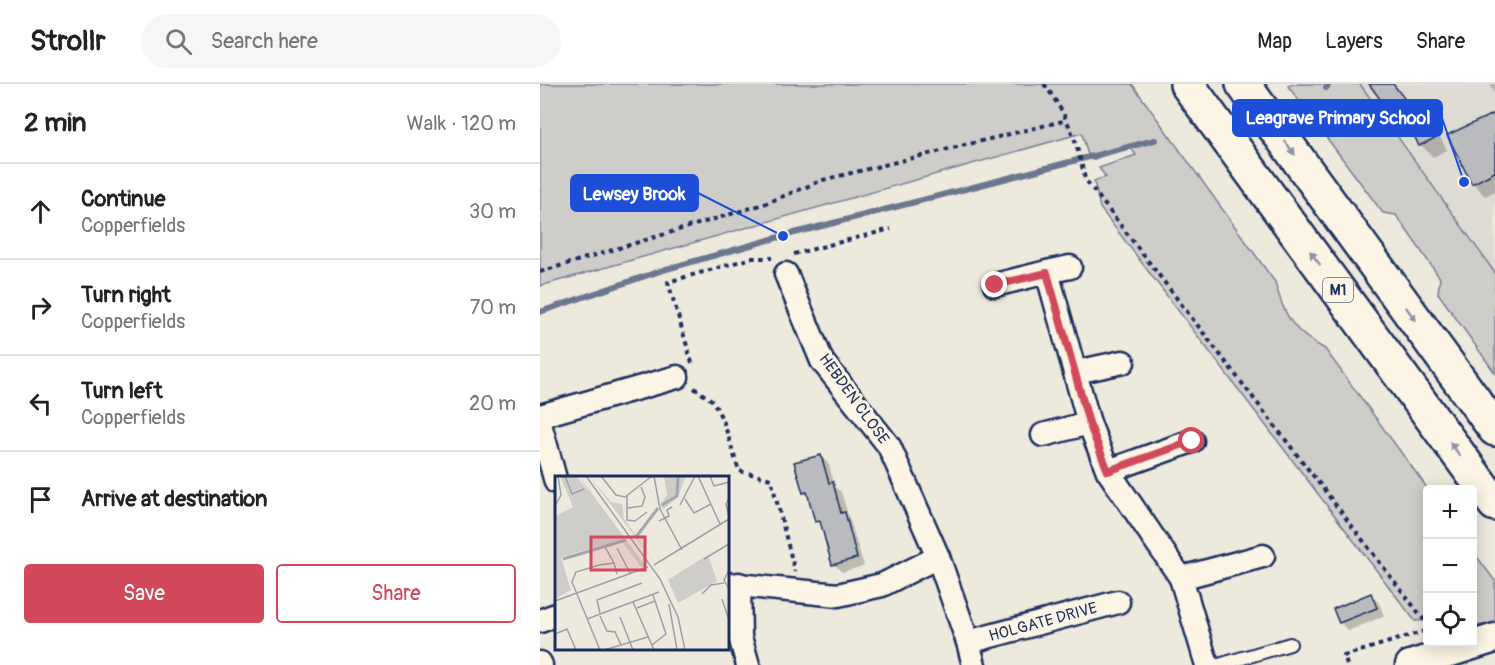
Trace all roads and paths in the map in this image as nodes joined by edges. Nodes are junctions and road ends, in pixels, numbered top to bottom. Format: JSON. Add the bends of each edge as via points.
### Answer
{"nodes":[{"id":1,"x":1044,"y":84,"type":"edge"},
{"id":2,"x":1187,"y":84,"type":"edge"},
{"id":3,"x":1243,"y":84,"type":"edge"},
{"id":4,"x":1067,"y":120,"type":"junction"},
{"id":5,"x":1070,"y":267,"type":"dead end"},
{"id":6,"x":540,"y":272,"type":"edge"},
{"id":7,"x":786,"y":273,"type":"dead end"},
{"id":8,"x":1047,"y":273,"type":"junction"},
{"id":9,"x":668,"y":282,"type":"dead end"},
{"id":10,"x":995,"y":285,"type":"dead end"},
{"id":11,"x":1123,"y":362,"type":"dead end"},
{"id":12,"x":1076,"y":372,"type":"junction"},
{"id":13,"x":677,"y":377,"type":"junction"},
{"id":14,"x":540,"y":416,"type":"edge"},
{"id":15,"x":1089,"y":423,"type":"junction"},
{"id":16,"x":540,"y":424,"type":"edge"},
{"id":17,"x":1495,"y":429,"type":"edge"},
{"id":18,"x":1043,"y":435,"type":"dead end"},
{"id":19,"x":1192,"y":441,"type":"dead end"},
{"id":20,"x":1108,"y":471,"type":"junction"},
{"id":21,"x":555,"y":478,"type":"edge"},
{"id":22,"x":1495,"y":504,"type":"edge"},
{"id":23,"x":938,"y":556,"type":"junction"},
{"id":24,"x":1263,"y":556,"type":"dead end"},
{"id":25,"x":1181,"y":578,"type":"junction"},
{"id":26,"x":733,"y":584,"type":"edge"},
{"id":27,"x":799,"y":590,"type":"junction"},
{"id":28,"x":1118,"y":602,"type":"dead end"},
{"id":29,"x":555,"y":615,"type":"edge"},
{"id":30,"x":1423,"y":618,"type":"edge"},
{"id":31,"x":540,"y":621,"type":"edge"},
{"id":32,"x":1423,"y":632,"type":"edge"},
{"id":33,"x":1495,"y":638,"type":"edge"},
{"id":34,"x":969,"y":642,"type":"junction"},
{"id":35,"x":1290,"y":644,"type":"dead end"},
{"id":36,"x":748,"y":665,"type":"edge"},
{"id":37,"x":974,"y":665,"type":"edge"},
{"id":38,"x":1207,"y":665,"type":"edge"},
{"id":39,"x":1219,"y":665,"type":"edge"},
{"id":40,"x":1347,"y":665,"type":"edge"},
{"id":41,"x":1410,"y":665,"type":"edge"}],
"edges":[{"from":1,"to":4,"type":"path"},
{"from":22,"to":2,"type":"highway","number":"M1","one_way":true},
{"from":3,"to":17,"type":"highway","one_way":true},
{"from":4,"to":6,"type":"path","via":[[824,180],[764,204]]},
{"from":4,"to":30,"type":"path","via":[[1085,179]]},
{"from":5,"to":8,"type":"street"},
{"from":7,"to":23,"type":"street","name":"HEBDEN CLOSE","via":[[822,361],[889,446]]},
{"from":8,"to":10,"type":"street"},
{"from":8,"to":12,"type":"street"},
{"from":9,"to":13,"type":"path","via":[[692,363]]},
{"from":11,"to":12,"type":"street"},
{"from":12,"to":15,"type":"street"},
{"from":13,"to":14,"type":"street"},
{"from":13,"to":27,"type":"path","via":[[713,402],[739,471],[771,479]]},
{"from":15,"to":18,"type":"street"},
{"from":15,"to":20,"type":"street"},
{"from":16,"to":21,"type":"street"},
{"from":19,"to":20,"type":"street"},
{"from":20,"to":25,"type":"street"},
{"from":23,"to":27,"type":"street","via":[[882,585],[838,595]]},
{"from":23,"to":34,"type":"street","name":"HOLGATE DRIVE"},
{"from":24,"to":25,"type":"street"},
{"from":25,"to":38,"type":"street"},
{"from":26,"to":27,"type":"street"},
{"from":26,"to":36,"type":"street"},
{"from":28,"to":34,"type":"street","name":"HOLGATE DRIVE"},
{"from":29,"to":31,"type":"street"},
{"from":32,"to":40,"type":"path","via":[[1344,656]]},
{"from":33,"to":41,"type":"street"},
{"from":34,"to":37,"type":"street","name":"HOLGATE DRIVE"},
{"from":35,"to":39,"type":"lane"}]}
